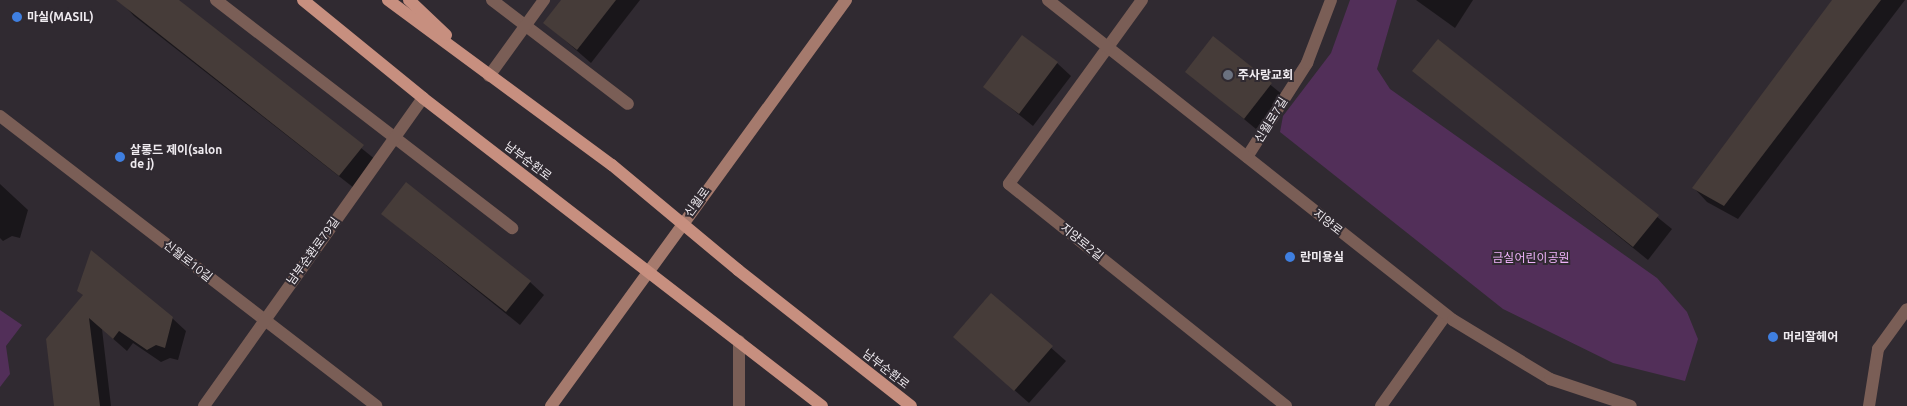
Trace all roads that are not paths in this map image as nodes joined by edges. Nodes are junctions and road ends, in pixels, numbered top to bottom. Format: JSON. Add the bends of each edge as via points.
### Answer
{"nodes":[{"id":1,"x":216,"y":0,"type":"edge"},
{"id":2,"x":303,"y":0,"type":"edge"},
{"id":3,"x":388,"y":0,"type":"edge"},
{"id":4,"x":409,"y":0,"type":"edge"},
{"id":5,"x":492,"y":0,"type":"edge"},
{"id":6,"x":544,"y":0,"type":"edge"},
{"id":7,"x":846,"y":0,"type":"edge"},
{"id":8,"x":1048,"y":0,"type":"edge"},
{"id":9,"x":1142,"y":0,"type":"edge"},
{"id":10,"x":1331,"y":0,"type":"edge"},
{"id":11,"x":526,"y":26,"type":"junction"},
{"id":12,"x":1108,"y":48,"type":"junction"},
{"id":13,"x":489,"y":76,"type":"junction"},
{"id":14,"x":423,"y":98,"type":"junction"},
{"id":15,"x":628,"y":104,"type":"dead end"},
{"id":16,"x":0,"y":116,"type":"edge"},
{"id":17,"x":394,"y":138,"type":"junction"},
{"id":18,"x":1247,"y":157,"type":"junction"},
{"id":19,"x":682,"y":222,"type":"junction"},
{"id":20,"x":512,"y":228,"type":"dead end"},
{"id":21,"x":648,"y":270,"type":"junction"},
{"id":22,"x":1907,"y":309,"type":"edge"},
{"id":23,"x":1446,"y":315,"type":"junction"},
{"id":24,"x":264,"y":319,"type":"junction"},
{"id":25,"x":739,"y":341,"type":"junction"},
{"id":26,"x":204,"y":406,"type":"edge"},
{"id":27,"x":376,"y":406,"type":"edge"},
{"id":28,"x":551,"y":406,"type":"edge"},
{"id":29,"x":739,"y":406,"type":"edge"},
{"id":30,"x":822,"y":406,"type":"edge"},
{"id":31,"x":911,"y":406,"type":"edge"},
{"id":32,"x":1286,"y":406,"type":"edge"},
{"id":33,"x":1381,"y":406,"type":"edge"},
{"id":34,"x":1631,"y":406,"type":"edge"},
{"id":35,"x":1869,"y":406,"type":"edge"}],
"edges":[{"from":1,"to":17,"type":"street"},
{"from":2,"to":14,"type":"main road","name":"남부순환로"},
{"from":3,"to":13,"type":"main road","name":"남부순환로"},
{"from":4,"to":13,"type":"main road","name":"남부순환로"},
{"from":5,"to":11,"type":"street"},
{"from":6,"to":11,"type":"street"},
{"from":7,"to":19,"type":"main road","name":"신월로"},
{"from":8,"to":12,"type":"street","name":"지양로"},
{"from":9,"to":12,"type":"street"},
{"from":10,"to":18,"type":"street","name":"신월로7길","via":[[1307,63]]},
{"from":11,"to":13,"type":"street"},
{"from":11,"to":15,"type":"street"},
{"from":12,"to":18,"type":"street","name":"지양로"},
{"from":12,"to":32,"type":"street","name":"지양로2길","via":[[1009,184]]},
{"from":13,"to":19,"type":"main road","name":"남부순환로"},
{"from":14,"to":17,"type":"street","name":"남부순환로79길"},
{"from":14,"to":21,"type":"main road","name":"남부순환로"},
{"from":16,"to":24,"type":"street","name":"신월로10길"},
{"from":17,"to":20,"type":"street"},
{"from":17,"to":24,"type":"street","name":"남부순환로79길"},
{"from":18,"to":23,"type":"street","name":"지양로"},
{"from":19,"to":21,"type":"main road","name":"신월로"},
{"from":19,"to":31,"type":"main road","name":"남부순환로"},
{"from":21,"to":25,"type":"main road","name":"남부순환로"},
{"from":21,"to":28,"type":"main road","name":"신월로"},
{"from":22,"to":35,"type":"street","via":[[1878,349]]},
{"from":23,"to":33,"type":"street"},
{"from":23,"to":34,"type":"street","name":"지양로","via":[[1550,379]]},
{"from":24,"to":26,"type":"street","name":"남부순환로79길"},
{"from":24,"to":27,"type":"street","name":"신월로10길"},
{"from":25,"to":29,"type":"street"},
{"from":25,"to":30,"type":"main road","name":"남부순환로"}]}
